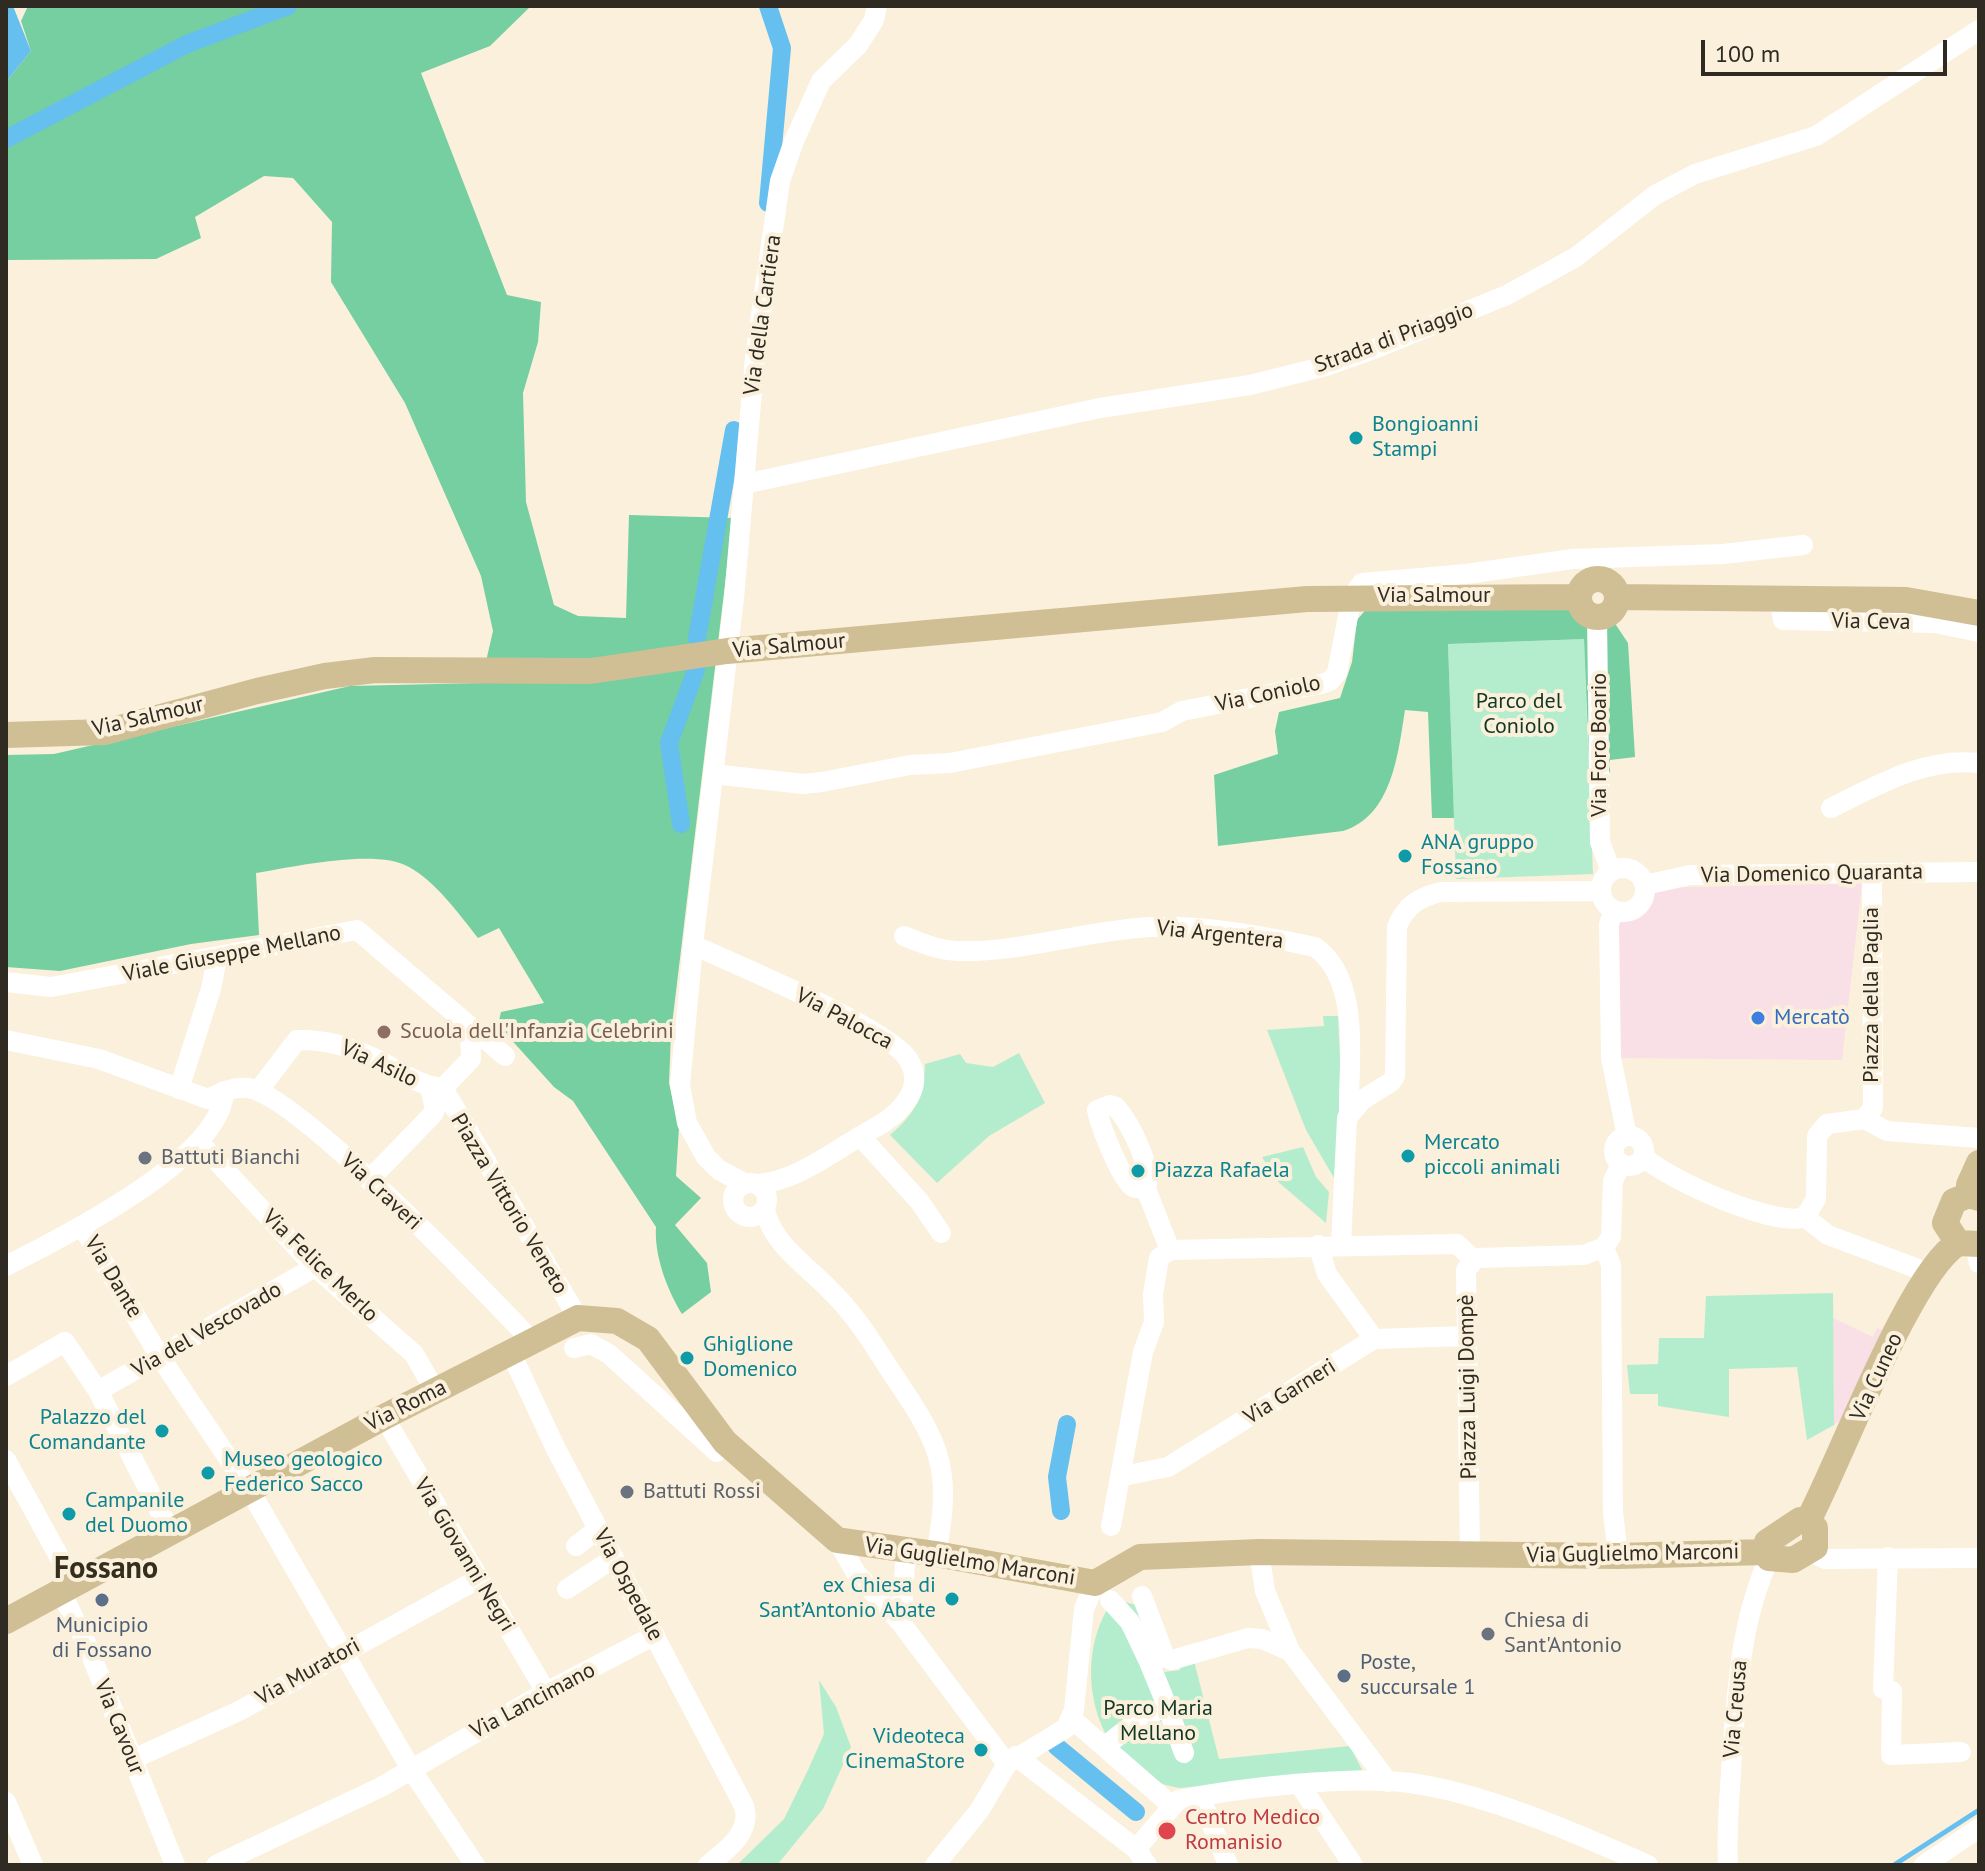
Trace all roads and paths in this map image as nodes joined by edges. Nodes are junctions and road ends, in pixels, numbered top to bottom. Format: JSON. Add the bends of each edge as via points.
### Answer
{"nodes":[{"id":1,"x":877,"y":6,"type":"edge"},
{"id":2,"x":1979,"y":30,"type":"edge"},
{"id":3,"x":744,"y":484,"type":"junction"},
{"id":4,"x":1803,"y":545,"type":"dead end"},
{"id":5,"x":1352,"y":596,"type":"junction"},
{"id":6,"x":1578,"y":597,"type":"junction"},
{"id":7,"x":1617,"y":597,"type":"junction"},
{"id":8,"x":1779,"y":598,"type":"junction"},
{"id":9,"x":1979,"y":613,"type":"edge"},
{"id":10,"x":1597,"y":617,"type":"junction"},
{"id":11,"x":1979,"y":632,"type":"edge"},
{"id":12,"x":727,"y":651,"type":"junction"},
{"id":13,"x":6,"y":735,"type":"edge"},
{"id":14,"x":1979,"y":763,"type":"edge"},
{"id":15,"x":713,"y":774,"type":"junction"},
{"id":16,"x":1831,"y":808,"type":"dead end"},
{"id":17,"x":1611,"y":871,"type":"junction"},
{"id":18,"x":1979,"y":872,"type":"edge"},
{"id":19,"x":1872,"y":873,"type":"junction"},
{"id":20,"x":1645,"y":885,"type":"junction"},
{"id":21,"x":1601,"y":891,"type":"junction"},
{"id":22,"x":1614,"y":910,"type":"junction"},
{"id":23,"x":904,"y":936,"type":"dead end"},
{"id":24,"x":693,"y":945,"type":"junction"},
{"id":25,"x":217,"y":958,"type":"junction"},
{"id":26,"x":6,"y":982,"type":"edge"},
{"id":27,"x":470,"y":1029,"type":"junction"},
{"id":28,"x":6,"y":1040,"type":"edge"},
{"id":29,"x":505,"y":1056,"type":"dead end"},
{"id":30,"x":436,"y":1088,"type":"junction"},
{"id":31,"x":179,"y":1089,"type":"junction"},
{"id":32,"x":258,"y":1091,"type":"junction"},
{"id":33,"x":216,"y":1095,"type":"junction"},
{"id":34,"x":1356,"y":1106,"type":"junction"},
{"id":35,"x":1864,"y":1119,"type":"junction"},
{"id":36,"x":860,"y":1136,"type":"junction"},
{"id":37,"x":1627,"y":1136,"type":"junction"},
{"id":38,"x":1979,"y":1138,"type":"edge"},
{"id":39,"x":200,"y":1143,"type":"junction"},
{"id":40,"x":1644,"y":1157,"type":"junction"},
{"id":41,"x":1979,"y":1163,"type":"edge"},
{"id":42,"x":1621,"y":1164,"type":"junction"},
{"id":43,"x":369,"y":1180,"type":"junction"},
{"id":44,"x":1146,"y":1189,"type":"dead end"},
{"id":45,"x":1974,"y":1196,"type":"edge"},
{"id":46,"x":753,"y":1198,"type":"junction"},
{"id":47,"x":1805,"y":1217,"type":"junction"},
{"id":48,"x":82,"y":1226,"type":"junction"},
{"id":49,"x":941,"y":1233,"type":"dead end"},
{"id":50,"x":1341,"y":1244,"type":"junction"},
{"id":51,"x":1318,"y":1245,"type":"junction"},
{"id":52,"x":1604,"y":1247,"type":"junction"},
{"id":53,"x":1973,"y":1249,"type":"edge"},
{"id":54,"x":1170,"y":1250,"type":"junction"},
{"id":55,"x":1473,"y":1259,"type":"junction"},
{"id":56,"x":6,"y":1266,"type":"edge"},
{"id":57,"x":315,"y":1267,"type":"junction"},
{"id":58,"x":1929,"y":1273,"type":"junction"},
{"id":59,"x":578,"y":1318,"type":"junction"},
{"id":60,"x":1465,"y":1336,"type":"junction"},
{"id":61,"x":1374,"y":1339,"type":"junction"},
{"id":62,"x":521,"y":1347,"type":"junction"},
{"id":63,"x":574,"y":1348,"type":"dead end"},
{"id":64,"x":160,"y":1357,"type":"junction"},
{"id":65,"x":6,"y":1376,"type":"edge"},
{"id":66,"x":98,"y":1391,"type":"junction"},
{"id":67,"x":435,"y":1391,"type":"junction"},
{"id":68,"x":384,"y":1417,"type":"junction"},
{"id":69,"x":717,"y":1452,"type":"dead end"},
{"id":70,"x":6,"y":1460,"type":"edge"},
{"id":71,"x":1123,"y":1476,"type":"junction"},
{"id":72,"x":249,"y":1489,"type":"junction"},
{"id":73,"x":1808,"y":1521,"type":"junction"},
{"id":74,"x":1111,"y":1526,"type":"dead end"},
{"id":75,"x":598,"y":1529,"type":"junction"},
{"id":76,"x":170,"y":1531,"type":"junction"},
{"id":77,"x":837,"y":1540,"type":"junction"},
{"id":78,"x":576,"y":1546,"type":"dead end"},
{"id":79,"x":906,"y":1550,"type":"junction"},
{"id":80,"x":1259,"y":1552,"type":"junction"},
{"id":81,"x":1810,"y":1552,"type":"junction"},
{"id":82,"x":936,"y":1554,"type":"junction"},
{"id":83,"x":1470,"y":1555,"type":"junction"},
{"id":84,"x":1767,"y":1555,"type":"junction"},
{"id":85,"x":1618,"y":1556,"type":"junction"},
{"id":86,"x":1888,"y":1557,"type":"junction"},
{"id":87,"x":614,"y":1558,"type":"junction"},
{"id":88,"x":1979,"y":1558,"type":"edge"},
{"id":89,"x":478,"y":1579,"type":"junction"},
{"id":90,"x":66,"y":1586,"type":"junction"},
{"id":91,"x":567,"y":1589,"type":"dead end"},
{"id":92,"x":1102,"y":1592,"type":"junction"},
{"id":93,"x":1142,"y":1596,"type":"dead end"},
{"id":94,"x":6,"y":1621,"type":"edge"},
{"id":95,"x":901,"y":1623,"type":"junction"},
{"id":96,"x":655,"y":1635,"type":"junction"},
{"id":97,"x":1290,"y":1651,"type":"junction"},
{"id":98,"x":344,"y":1653,"type":"junction"},
{"id":99,"x":1157,"y":1660,"type":"junction"},
{"id":100,"x":546,"y":1692,"type":"junction"},
{"id":101,"x":1167,"y":1706,"type":"junction"},
{"id":102,"x":1072,"y":1719,"type":"junction"},
{"id":103,"x":1109,"y":1743,"type":"dead end"},
{"id":104,"x":1961,"y":1752,"type":"dead end"},
{"id":105,"x":1184,"y":1753,"type":"dead end"},
{"id":106,"x":133,"y":1759,"type":"junction"},
{"id":107,"x":1011,"y":1760,"type":"junction"},
{"id":108,"x":411,"y":1769,"type":"junction"},
{"id":109,"x":1388,"y":1782,"type":"junction"},
{"id":110,"x":1300,"y":1785,"type":"junction"},
{"id":111,"x":1200,"y":1796,"type":"junction"},
{"id":112,"x":6,"y":1802,"type":"edge"},
{"id":113,"x":1171,"y":1805,"type":"junction"},
{"id":114,"x":1979,"y":1828,"type":"edge"},
{"id":115,"x":1141,"y":1857,"type":"edge"},
{"id":116,"x":33,"y":1865,"type":"edge"},
{"id":117,"x":175,"y":1865,"type":"edge"},
{"id":118,"x":216,"y":1865,"type":"edge"},
{"id":119,"x":475,"y":1865,"type":"edge"},
{"id":120,"x":708,"y":1865,"type":"edge"},
{"id":121,"x":935,"y":1865,"type":"edge"},
{"id":122,"x":1228,"y":1865,"type":"edge"},
{"id":123,"x":1353,"y":1865,"type":"edge"},
{"id":124,"x":1648,"y":1865,"type":"edge"},
{"id":125,"x":1728,"y":1865,"type":"edge"},
{"id":126,"x":1924,"y":1865,"type":"edge"}],
"edges":[{"from":1,"to":3,"type":"street","name":"Via della Cartiera","via":[[858,45],[821,81],[780,181],[755,357]]},
{"from":2,"to":3,"type":"street","name":"Strada di Priaggio","via":[[1816,136],[1695,174],[1655,195],[1562,265],[1507,295],[1379,347],[1250,385],[1100,408]]},
{"from":3,"to":12,"type":"street","name":"Via della Cartiera"},
{"from":4,"to":5,"type":"street","via":[[1723,554],[1573,559],[1362,583]]},
{"from":5,"to":6,"type":"main road","name":"Via Salmour"},
{"from":5,"to":12,"type":"main road","name":"Via Salmour"},
{"from":5,"to":15,"type":"street","name":"Via Coniolo","via":[[1337,673],[1321,684],[1182,711],[1147,725],[822,782]]},
{"from":6,"to":7,"type":"main road","name":"Via Salmour","via":[[1588,580],[1601,578]]},
{"from":6,"to":10,"type":"main road","via":[[1586,613]]},
{"from":7,"to":8,"type":"main road","name":"Via Salmour"},
{"from":7,"to":10,"type":"main road","via":[[1612,611]]},
{"from":8,"to":9,"type":"main road","name":"Via Salmour","via":[[1906,600]]},
{"from":8,"to":11,"type":"street","name":"Via Ceva","via":[[1783,620],[1935,623]]},
{"from":10,"to":17,"type":"street","name":"Via Foro Boario","via":[[1600,842]]},
{"from":12,"to":13,"type":"main road","name":"Via Salmour","via":[[591,671],[350,673],[257,691],[105,732]]},
{"from":12,"to":15,"type":"street"},
{"from":14,"to":16,"type":"street","via":[[1913,770]]},
{"from":15,"to":24,"type":"street"},
{"from":17,"to":20,"type":"street","via":[[1632,869]]},
{"from":17,"to":21,"type":"street"},
{"from":18,"to":19,"type":"street","name":"Via Domenico Quaranta"},
{"from":19,"to":20,"type":"street","name":"Via Domenico Quaranta","via":[[1690,875]]},
{"from":19,"to":35,"type":"street","name":"Piazza della Paglia","via":[[1873,1108]]},
{"from":20,"to":22,"type":"street","via":[[1644,899],[1635,909]]},
{"from":21,"to":22,"type":"street"},
{"from":21,"to":34,"type":"street","via":[[1441,892],[1416,901],[1397,927],[1395,1076]]},
{"from":22,"to":37,"type":"street","via":[[1609,924],[1611,1058]]},
{"from":23,"to":34,"type":"street","name":"Via Argentera","via":[[958,951],[1154,927],[1315,947],[1341,979]]},
{"from":24,"to":36,"type":"street","name":"Via Palocca","via":[[851,1019],[901,1050],[914,1073],[909,1097],[889,1120]]},
{"from":24,"to":46,"type":"street","via":[[680,1095],[687,1123],[706,1157]]},
{"from":25,"to":26,"type":"street","name":"Viale Giuseppe Mellano","via":[[51,987]]},
{"from":25,"to":27,"type":"street","name":"Viale Giuseppe Mellano","via":[[361,931]]},
{"from":25,"to":31,"type":"street"},
{"from":27,"to":29,"type":"street"},
{"from":27,"to":30,"type":"street","name":"Piazza Vittorio Veneto","via":[[471,1059]]},
{"from":28,"to":31,"type":"street","via":[[99,1059]]},
{"from":30,"to":32,"type":"street","name":"Via Asilo","via":[[326,1039],[297,1040]]},
{"from":30,"to":43,"type":"street","via":[[433,1114]]},
{"from":30,"to":59,"type":"street","name":"Piazza Vittorio Veneto"},
{"from":31,"to":33,"type":"street"},
{"from":32,"to":33,"type":"street","via":[[247,1088]]},
{"from":32,"to":43,"type":"street","name":"Via Craveri","via":[[333,1146]]},
{"from":33,"to":39,"type":"street","via":[[221,1110]]},
{"from":34,"to":50,"type":"street","name":"Via Argentera"},
{"from":35,"to":38,"type":"street","via":[[1887,1131]]},
{"from":35,"to":47,"type":"street","via":[[1827,1124],[1817,1136],[1816,1199]]},
{"from":36,"to":46,"type":"street","name":"Via Palocca"},
{"from":36,"to":49,"type":"street"},
{"from":37,"to":40,"type":"street","via":[[1642,1142]]},
{"from":37,"to":42,"type":"street","via":[[1614,1151]]},
{"from":39,"to":48,"type":"street"},
{"from":39,"to":57,"type":"street","name":"Via Felice Merlo"},
{"from":40,"to":42,"type":"street","via":[[1634,1166]]},
{"from":40,"to":47,"type":"street","via":[[1686,1186],[1786,1220]]},
{"from":41,"to":45,"type":"main road","via":[[1969,1185]]},
{"from":42,"to":52,"type":"street","via":[[1613,1181],[1611,1237]]},
{"from":43,"to":62,"type":"street","name":"Via Craveri"},
{"from":44,"to":54,"type":"street"},
{"from":45,"to":53,"type":"main road","via":[[1954,1201],[1945,1215],[1947,1231]]},
{"from":46,"to":82,"type":"street","via":[[763,1233],[781,1243],[851,1310],[936,1441],[945,1497]]},
{"from":47,"to":58,"type":"street","via":[[1828,1235]]},
{"from":48,"to":56,"type":"street"},
{"from":48,"to":64,"type":"street","name":"Via Dante"},
{"from":50,"to":51,"type":"street"},
{"from":50,"to":55,"type":"street","via":[[1457,1244]]},
{"from":51,"to":54,"type":"street"},
{"from":51,"to":61,"type":"street","via":[[1327,1274]]},
{"from":52,"to":55,"type":"street","via":[[1584,1255]]},
{"from":52,"to":85,"type":"street","via":[[1611,1265]]},
{"from":53,"to":58,"type":"main road","name":"Via Cuneo"},
{"from":54,"to":71,"type":"street","via":[[1156,1268],[1154,1322],[1143,1352]]},
{"from":55,"to":60,"type":"street","name":"Piazza Luigi Dompè","via":[[1466,1270]]},
{"from":57,"to":64,"type":"street","name":"Via del Vescovado"},
{"from":57,"to":67,"type":"street","name":"Via Felice Merlo","via":[[414,1354]]},
{"from":58,"to":73,"type":"main road","name":"Via Cuneo"},
{"from":59,"to":62,"type":"main road"},
{"from":59,"to":77,"type":"main road","name":"Via Guglielmo Marconi","via":[[617,1321],[648,1339],[725,1442]]},
{"from":60,"to":61,"type":"street","name":"Via Garneri"},
{"from":60,"to":83,"type":"street","name":"Piazza Luigi Dompè"},
{"from":61,"to":71,"type":"street","name":"Via Garneri","via":[[1168,1467]]},
{"from":62,"to":67,"type":"main road","name":"Via Roma"},
{"from":62,"to":75,"type":"street","name":"Via Ospedale"},
{"from":63,"to":69,"type":"street","via":[[591,1344],[609,1354]]},
{"from":64,"to":66,"type":"street","name":"Via del Vescovado"},
{"from":64,"to":72,"type":"street","name":"Via Dante"},
{"from":65,"to":66,"type":"street","via":[[65,1342]]},
{"from":66,"to":76,"type":"street"},
{"from":67,"to":68,"type":"main road","name":"Via Roma"},
{"from":68,"to":72,"type":"main road","name":"Via Roma"},
{"from":68,"to":89,"type":"street","name":"Via Giovanni Negri"},
{"from":70,"to":90,"type":"street","name":"Via Cavour"},
{"from":71,"to":74,"type":"street","via":[[1117,1482]]},
{"from":72,"to":76,"type":"main road","name":"Via Roma"},
{"from":72,"to":98,"type":"street","name":"Via Dante"},
{"from":73,"to":81,"type":"main road","via":[[1816,1533]]},
{"from":73,"to":84,"type":"main road","via":[[1800,1520],[1772,1538]]},
{"from":75,"to":78,"type":"street"},
{"from":75,"to":87,"type":"street","name":"Via Ospedale"},
{"from":76,"to":90,"type":"main road","name":"Via Roma"},
{"from":77,"to":79,"type":"main road","name":"Via Guglielmo Marconi"},
{"from":77,"to":95,"type":"street","via":[[856,1573]]},
{"from":79,"to":82,"type":"main road","name":"Via Guglielmo Marconi"},
{"from":79,"to":95,"type":"street"},
{"from":80,"to":83,"type":"main road","name":"Via Guglielmo Marconi"},
{"from":80,"to":92,"type":"main road","name":"Via Guglielmo Marconi","via":[[1140,1557]]},
{"from":80,"to":97,"type":"street","via":[[1265,1591]]},
{"from":81,"to":84,"type":"main road","name":"Via Guglielmo Marconi","via":[[1793,1560]]},
{"from":81,"to":86,"type":"street","via":[[1825,1559]]},
{"from":82,"to":92,"type":"main road","name":"Via Guglielmo Marconi"},
{"from":83,"to":85,"type":"main road","name":"Via Guglielmo Marconi"},
{"from":84,"to":85,"type":"main road","name":"Via Guglielmo Marconi"},
{"from":84,"to":125,"type":"street","name":"Via Creusa","via":[[1741,1656]]},
{"from":86,"to":88,"type":"street"},
{"from":86,"to":104,"type":"street","via":[[1883,1689],[1892,1691],[1891,1755]]},
{"from":87,"to":91,"type":"street"},
{"from":87,"to":96,"type":"street","name":"Via Ospedale"},
{"from":89,"to":98,"type":"street","name":"Via Muratori"},
{"from":89,"to":100,"type":"street","name":"Via Giovanni Negri"},
{"from":90,"to":94,"type":"main road","name":"Via Roma"},
{"from":90,"to":106,"type":"street","name":"Via Cavour"},
{"from":92,"to":99,"type":"street"},
{"from":92,"to":102,"type":"street","via":[[1084,1609]]},
{"from":93,"to":99,"type":"street"},
{"from":95,"to":107,"type":"street"},
{"from":96,"to":100,"type":"street","name":"Via Lancimano"},
{"from":96,"to":120,"type":"street","name":"Via Ospedale","via":[[747,1816],[733,1842]]},
{"from":97,"to":99,"type":"street","via":[[1248,1638]]},
{"from":97,"to":109,"type":"street"},
{"from":98,"to":106,"type":"street","name":"Via Muratori","via":[[239,1711]]},
{"from":98,"to":108,"type":"street","name":"Via Dante"},
{"from":99,"to":101,"type":"street"},
{"from":100,"to":108,"type":"street","name":"Via Lancimano"},
{"from":101,"to":103,"type":"street"},
{"from":101,"to":105,"type":"street"},
{"from":102,"to":107,"type":"street","via":[[1060,1733]]},
{"from":102,"to":113,"type":"street"},
{"from":106,"to":117,"type":"street","name":"Via Cavour"},
{"from":107,"to":115,"type":"street"},
{"from":107,"to":121,"type":"street"},
{"from":108,"to":118,"type":"street","name":"Via Lancimano"},
{"from":108,"to":119,"type":"street","name":"Via Dante"},
{"from":109,"to":110,"type":"street"},
{"from":109,"to":124,"type":"street","via":[[1479,1799]]},
{"from":110,"to":111,"type":"street"},
{"from":110,"to":123,"type":"street"},
{"from":111,"to":113,"type":"street"},
{"from":111,"to":122,"type":"street"},
{"from":112,"to":116,"type":"street"},
{"from":113,"to":115,"type":"street"},
{"from":114,"to":126,"type":"street"}]}
